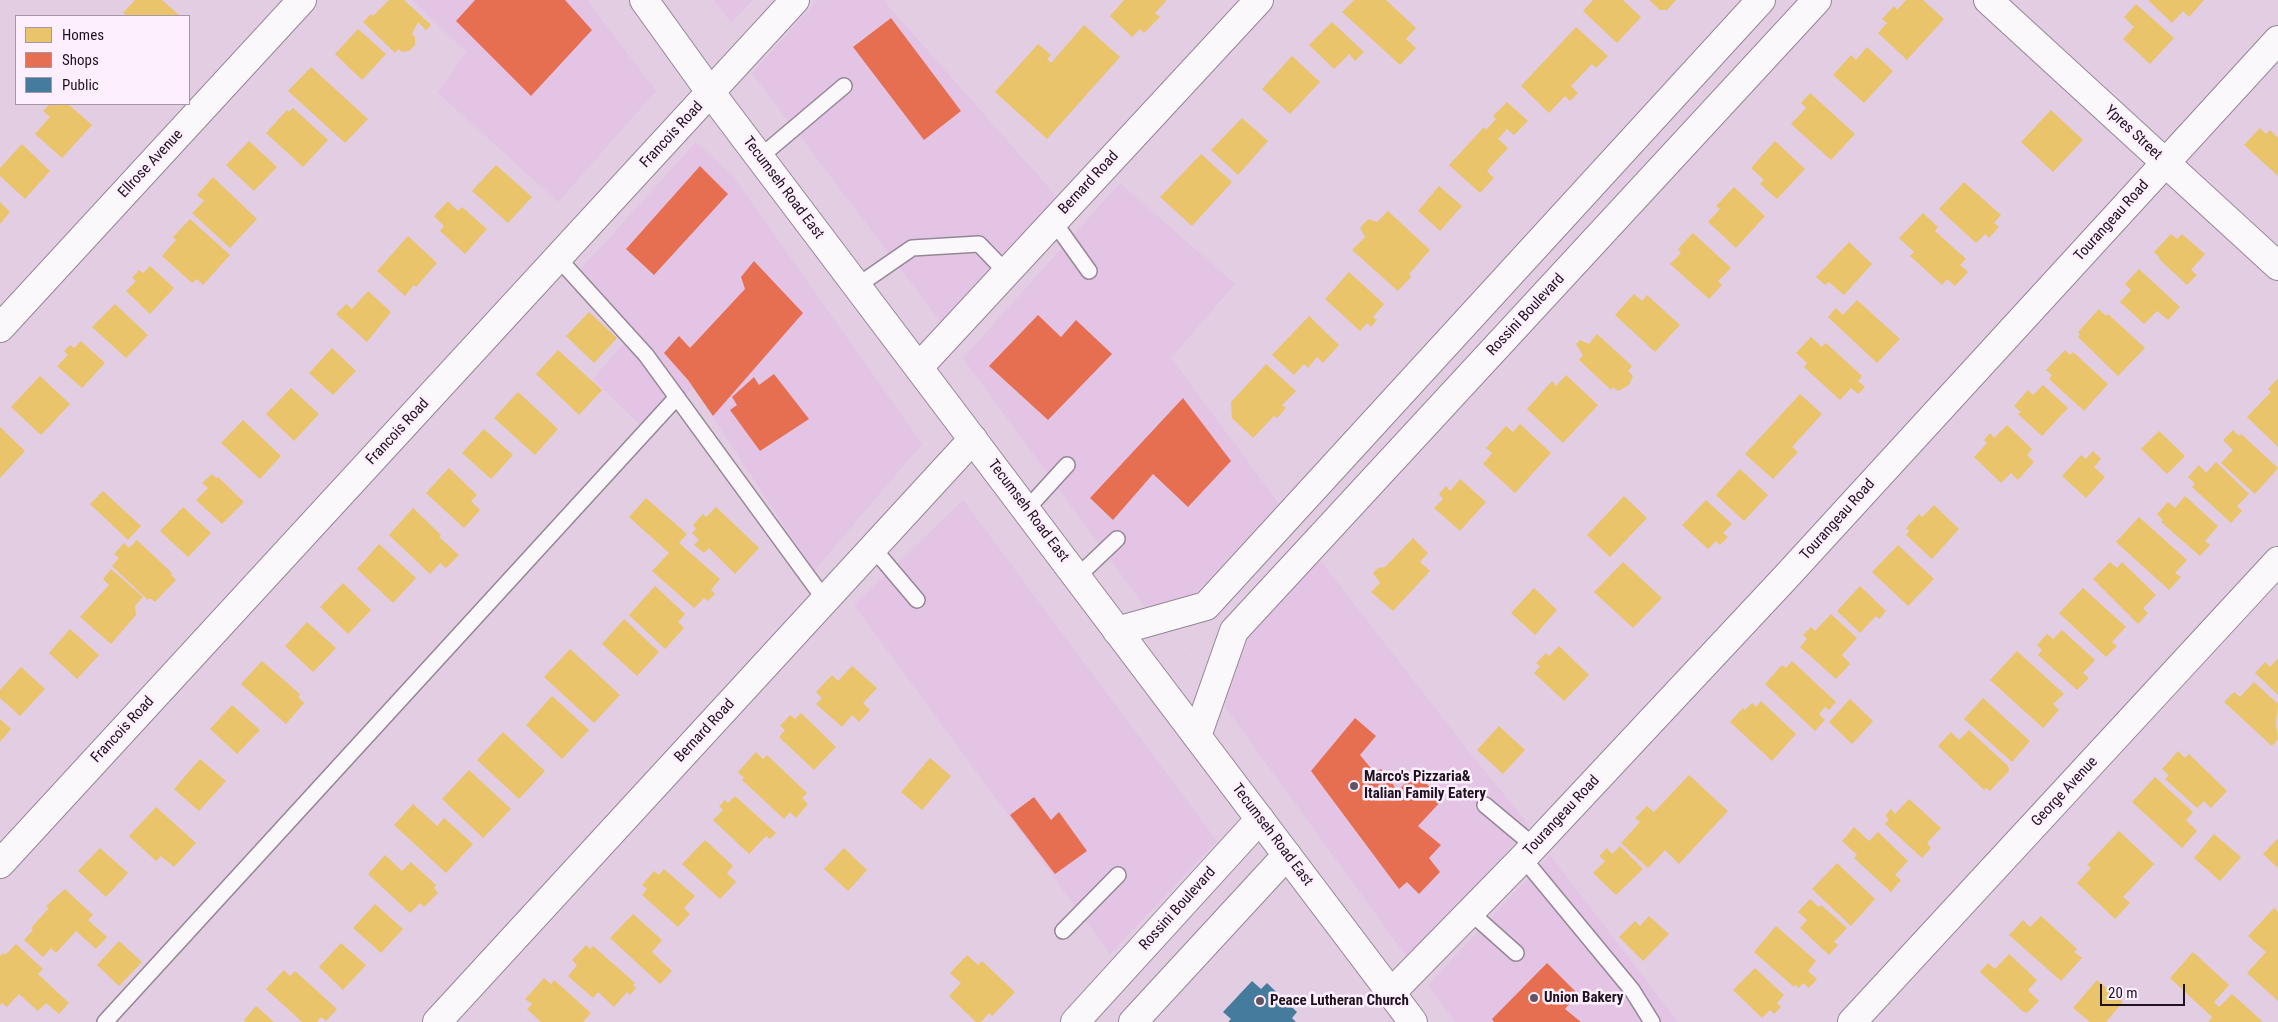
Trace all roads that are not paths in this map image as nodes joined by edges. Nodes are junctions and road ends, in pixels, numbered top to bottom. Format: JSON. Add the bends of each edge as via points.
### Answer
{"nodes":[{"id":1,"x":302,"y":0,"type":"edge"},
{"id":2,"x":644,"y":0,"type":"edge"},
{"id":3,"x":795,"y":0,"type":"edge"},
{"id":4,"x":1259,"y":0,"type":"edge"},
{"id":5,"x":1761,"y":0,"type":"edge"},
{"id":6,"x":1817,"y":0,"type":"edge"},
{"id":7,"x":1988,"y":0,"type":"edge"},
{"id":8,"x":2278,"y":40,"type":"edge"},
{"id":9,"x":844,"y":86,"type":"dead end"},
{"id":10,"x":710,"y":93,"type":"junction"},
{"id":11,"x":760,"y":157,"type":"junction"},
{"id":12,"x":2165,"y":163,"type":"junction"},
{"id":13,"x":1054,"y":222,"type":"junction"},
{"id":14,"x":558,"y":258,"type":"junction"},
{"id":15,"x":2278,"y":266,"type":"edge"},
{"id":16,"x":1089,"y":271,"type":"dead end"},
{"id":17,"x":1006,"y":272,"type":"junction"},
{"id":18,"x":858,"y":286,"type":"junction"},
{"id":19,"x":0,"y":328,"type":"edge"},
{"id":20,"x":919,"y":367,"type":"junction"},
{"id":21,"x":677,"y":397,"type":"junction"},
{"id":22,"x":973,"y":439,"type":"junction"},
{"id":23,"x":1067,"y":465,"type":"dead end"},
{"id":24,"x":1026,"y":510,"type":"junction"},
{"id":25,"x":1117,"y":538,"type":"dead end"},
{"id":26,"x":873,"y":548,"type":"junction"},
{"id":27,"x":2278,"y":561,"type":"edge"},
{"id":28,"x":1077,"y":577,"type":"junction"},
{"id":29,"x":825,"y":600,"type":"junction"},
{"id":30,"x":917,"y":600,"type":"dead end"},
{"id":31,"x":1206,"y":606,"type":"junction"},
{"id":32,"x":1118,"y":631,"type":"junction"},
{"id":33,"x":1234,"y":631,"type":"junction"},
{"id":34,"x":1197,"y":736,"type":"junction"},
{"id":35,"x":1485,"y":805,"type":"dead end"},
{"id":36,"x":1260,"y":820,"type":"junction"},
{"id":37,"x":1529,"y":852,"type":"junction"},
{"id":38,"x":1287,"y":855,"type":"junction"},
{"id":39,"x":0,"y":864,"type":"edge"},
{"id":40,"x":1118,"y":875,"type":"dead end"},
{"id":41,"x":1470,"y":912,"type":"junction"},
{"id":42,"x":1063,"y":931,"type":"dead end"},
{"id":43,"x":1516,"y":953,"type":"dead end"},
{"id":44,"x":1391,"y":993,"type":"junction"},
{"id":45,"x":1096,"y":998,"type":"junction"},
{"id":46,"x":106,"y":1022,"type":"edge"},
{"id":47,"x":437,"y":1022,"type":"edge"},
{"id":48,"x":1075,"y":1022,"type":"edge"},
{"id":49,"x":1124,"y":1022,"type":"edge"},
{"id":50,"x":1132,"y":1022,"type":"edge"},
{"id":51,"x":1413,"y":1022,"type":"edge"},
{"id":52,"x":1652,"y":1022,"type":"edge"},
{"id":53,"x":1852,"y":1022,"type":"edge"}],
"edges":[{"from":1,"to":19,"type":"street","name":"Ellrose Avenue"},
{"from":2,"to":10,"type":"street","name":"Tecumseh Road East"},
{"from":3,"to":10,"type":"street","name":"Francois Road"},
{"from":4,"to":13,"type":"street","name":"Bernard Road"},
{"from":5,"to":31,"type":"street"},
{"from":6,"to":33,"type":"street","name":"Rossini Boulevard"},
{"from":7,"to":12,"type":"street","name":"Ypres Street"},
{"from":8,"to":12,"type":"street","name":"Tourangeau Road"},
{"from":9,"to":11,"type":"lane"},
{"from":10,"to":11,"type":"street","name":"Tecumseh Road East"},
{"from":10,"to":14,"type":"street","name":"Francois Road"},
{"from":11,"to":18,"type":"street","name":"Tecumseh Road East"},
{"from":12,"to":15,"type":"street","name":"Ypres Street"},
{"from":12,"to":37,"type":"street","name":"Tourangeau Road"},
{"from":13,"to":16,"type":"lane"},
{"from":13,"to":17,"type":"street","name":"Bernard Road"},
{"from":14,"to":21,"type":"lane","via":[[646,355]]},
{"from":14,"to":39,"type":"street","name":"Francois Road"},
{"from":17,"to":18,"type":"lane","via":[[979,244],[912,248]]},
{"from":17,"to":20,"type":"street","name":"Bernard Road"},
{"from":18,"to":20,"type":"street","name":"Tecumseh Road East"},
{"from":20,"to":22,"type":"street","name":"Tecumseh Road East"},
{"from":21,"to":29,"type":"lane"},
{"from":21,"to":46,"type":"lane"},
{"from":22,"to":24,"type":"street","name":"Tecumseh Road East"},
{"from":22,"to":26,"type":"street","name":"Bernard Road"},
{"from":23,"to":24,"type":"lane"},
{"from":24,"to":28,"type":"street","name":"Tecumseh Road East"},
{"from":25,"to":28,"type":"lane"},
{"from":26,"to":29,"type":"street","name":"Bernard Road"},
{"from":26,"to":30,"type":"lane"},
{"from":27,"to":53,"type":"street","name":"George Avenue"},
{"from":28,"to":32,"type":"street","name":"Tecumseh Road East"},
{"from":29,"to":47,"type":"street","name":"Bernard Road"},
{"from":31,"to":32,"type":"street"},
{"from":31,"to":33,"type":"street"},
{"from":32,"to":34,"type":"street","name":"Tecumseh Road East"},
{"from":33,"to":34,"type":"street","name":"Rossini Boulevard"},
{"from":34,"to":36,"type":"street","name":"Tecumseh Road East"},
{"from":35,"to":37,"type":"lane"},
{"from":36,"to":38,"type":"street","name":"Tecumseh Road East"},
{"from":36,"to":45,"type":"street","name":"Rossini Boulevard"},
{"from":37,"to":41,"type":"street","name":"Tourangeau Road"},
{"from":37,"to":52,"type":"lane","via":[[1632,990]]},
{"from":38,"to":44,"type":"street","name":"Tecumseh Road East"},
{"from":38,"to":50,"type":"street"},
{"from":40,"to":42,"type":"lane"},
{"from":41,"to":43,"type":"lane"},
{"from":41,"to":44,"type":"street","name":"Tourangeau Road"},
{"from":44,"to":51,"type":"street","name":"Tecumseh Road East"},
{"from":45,"to":48,"type":"street","name":"Rossini Boulevard"},
{"from":45,"to":49,"type":"street"}]}
